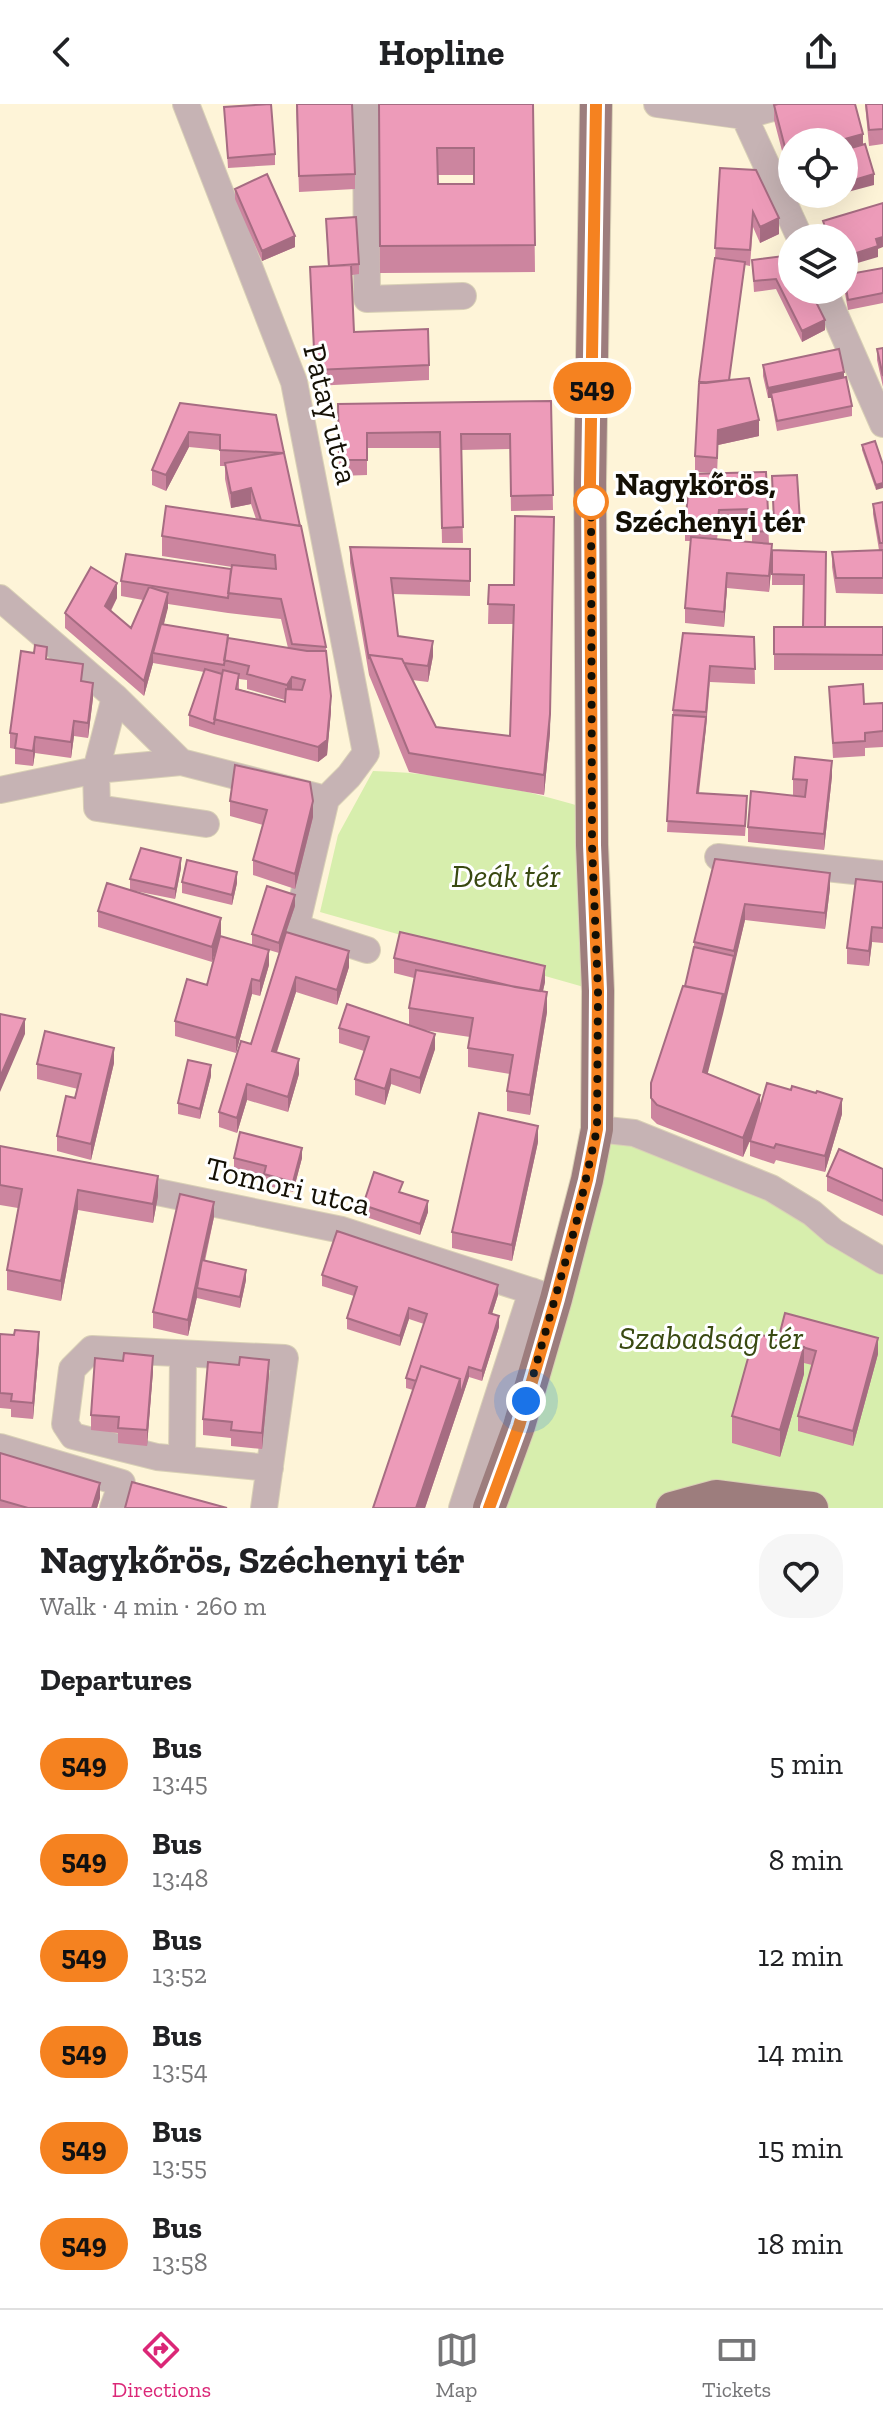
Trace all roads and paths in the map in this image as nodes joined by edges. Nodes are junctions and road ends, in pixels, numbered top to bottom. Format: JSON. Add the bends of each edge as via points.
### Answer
{"nodes":[{"id":1,"x":186,"y":104,"type":"edge"},
{"id":2,"x":366,"y":104,"type":"edge"},
{"id":3,"x":596,"y":104,"type":"edge"},
{"id":4,"x":657,"y":104,"type":"edge"},
{"id":5,"x":787,"y":104,"type":"edge"},
{"id":6,"x":743,"y":110,"type":"edge"},
{"id":7,"x":794,"y":224,"type":"edge"},
{"id":8,"x":463,"y":296,"type":"dead end"},
{"id":9,"x":830,"y":304,"type":"edge"},
{"id":10,"x":883,"y":352,"type":"edge"},
{"id":11,"x":856,"y":360,"type":"junction"},
{"id":12,"x":883,"y":424,"type":"edge"},
{"id":13,"x":0,"y":598,"type":"edge"},
{"id":14,"x":115,"y":697,"type":"junction"},
{"id":15,"x":181,"y":762,"type":"junction"},
{"id":16,"x":96,"y":770,"type":"junction"},
{"id":17,"x":0,"y":790,"type":"edge"},
{"id":18,"x":326,"y":799,"type":"junction"},
{"id":19,"x":206,"y":824,"type":"dead end"},
{"id":20,"x":718,"y":857,"type":"edge"},
{"id":21,"x":883,"y":874,"type":"edge"},
{"id":22,"x":367,"y":950,"type":"dead end"},
{"id":23,"x":597,"y":1129,"type":"junction"},
{"id":24,"x":93,"y":1179,"type":"edge"},
{"id":25,"x":883,"y":1261,"type":"edge"},
{"id":26,"x":544,"y":1295,"type":"junction"},
{"id":27,"x":183,"y":1355,"type":"junction"},
{"id":28,"x":0,"y":1447,"type":"edge"},
{"id":29,"x":182,"y":1459,"type":"junction"},
{"id":30,"x":270,"y":1468,"type":"junction"},
{"id":31,"x":483,"y":1507,"type":"edge"},
{"id":32,"x":113,"y":1508,"type":"edge"},
{"id":33,"x":264,"y":1508,"type":"edge"},
{"id":34,"x":672,"y":1508,"type":"edge"},
{"id":35,"x":812,"y":1508,"type":"edge"}],
"edges":[{"from":1,"to":18,"type":"street","name":"Patay utca","via":[[294,382],[366,753]]},
{"from":2,"to":8,"type":"street","via":[[367,299]]},
{"from":3,"to":23,"type":"main road","via":[[590,483]]},
{"from":4,"to":6,"type":"street"},
{"from":5,"to":6,"type":"street"},
{"from":6,"to":7,"type":"street"},
{"from":9,"to":11,"type":"street"},
{"from":10,"to":11,"type":"street"},
{"from":11,"to":12,"type":"street"},
{"from":13,"to":14,"type":"street"},
{"from":14,"to":15,"type":"street"},
{"from":14,"to":16,"type":"street"},
{"from":15,"to":16,"type":"street"},
{"from":15,"to":18,"type":"street"},
{"from":16,"to":17,"type":"street"},
{"from":16,"to":19,"type":"street","via":[[97,808]]},
{"from":18,"to":22,"type":"street","via":[[296,927]]},
{"from":20,"to":21,"type":"street"},
{"from":23,"to":25,"type":"street","via":[[634,1133],[771,1188]]},
{"from":23,"to":26,"type":"main road","via":[[587,1180]]},
{"from":24,"to":26,"type":"street","name":"Tomori utca","via":[[342,1230]]},
{"from":26,"to":31,"type":"main road","via":[[519,1426]]},
{"from":27,"to":29,"type":"street"},
{"from":27,"to":29,"type":"street","via":[[92,1349],[72,1369],[65,1424],[73,1436]]},
{"from":27,"to":30,"type":"street","via":[[285,1358]]},
{"from":28,"to":32,"type":"street","via":[[122,1483]]},
{"from":29,"to":30,"type":"street"},
{"from":30,"to":33,"type":"street"},
{"from":34,"to":35,"type":"main road","via":[[716,1496]]}]}
